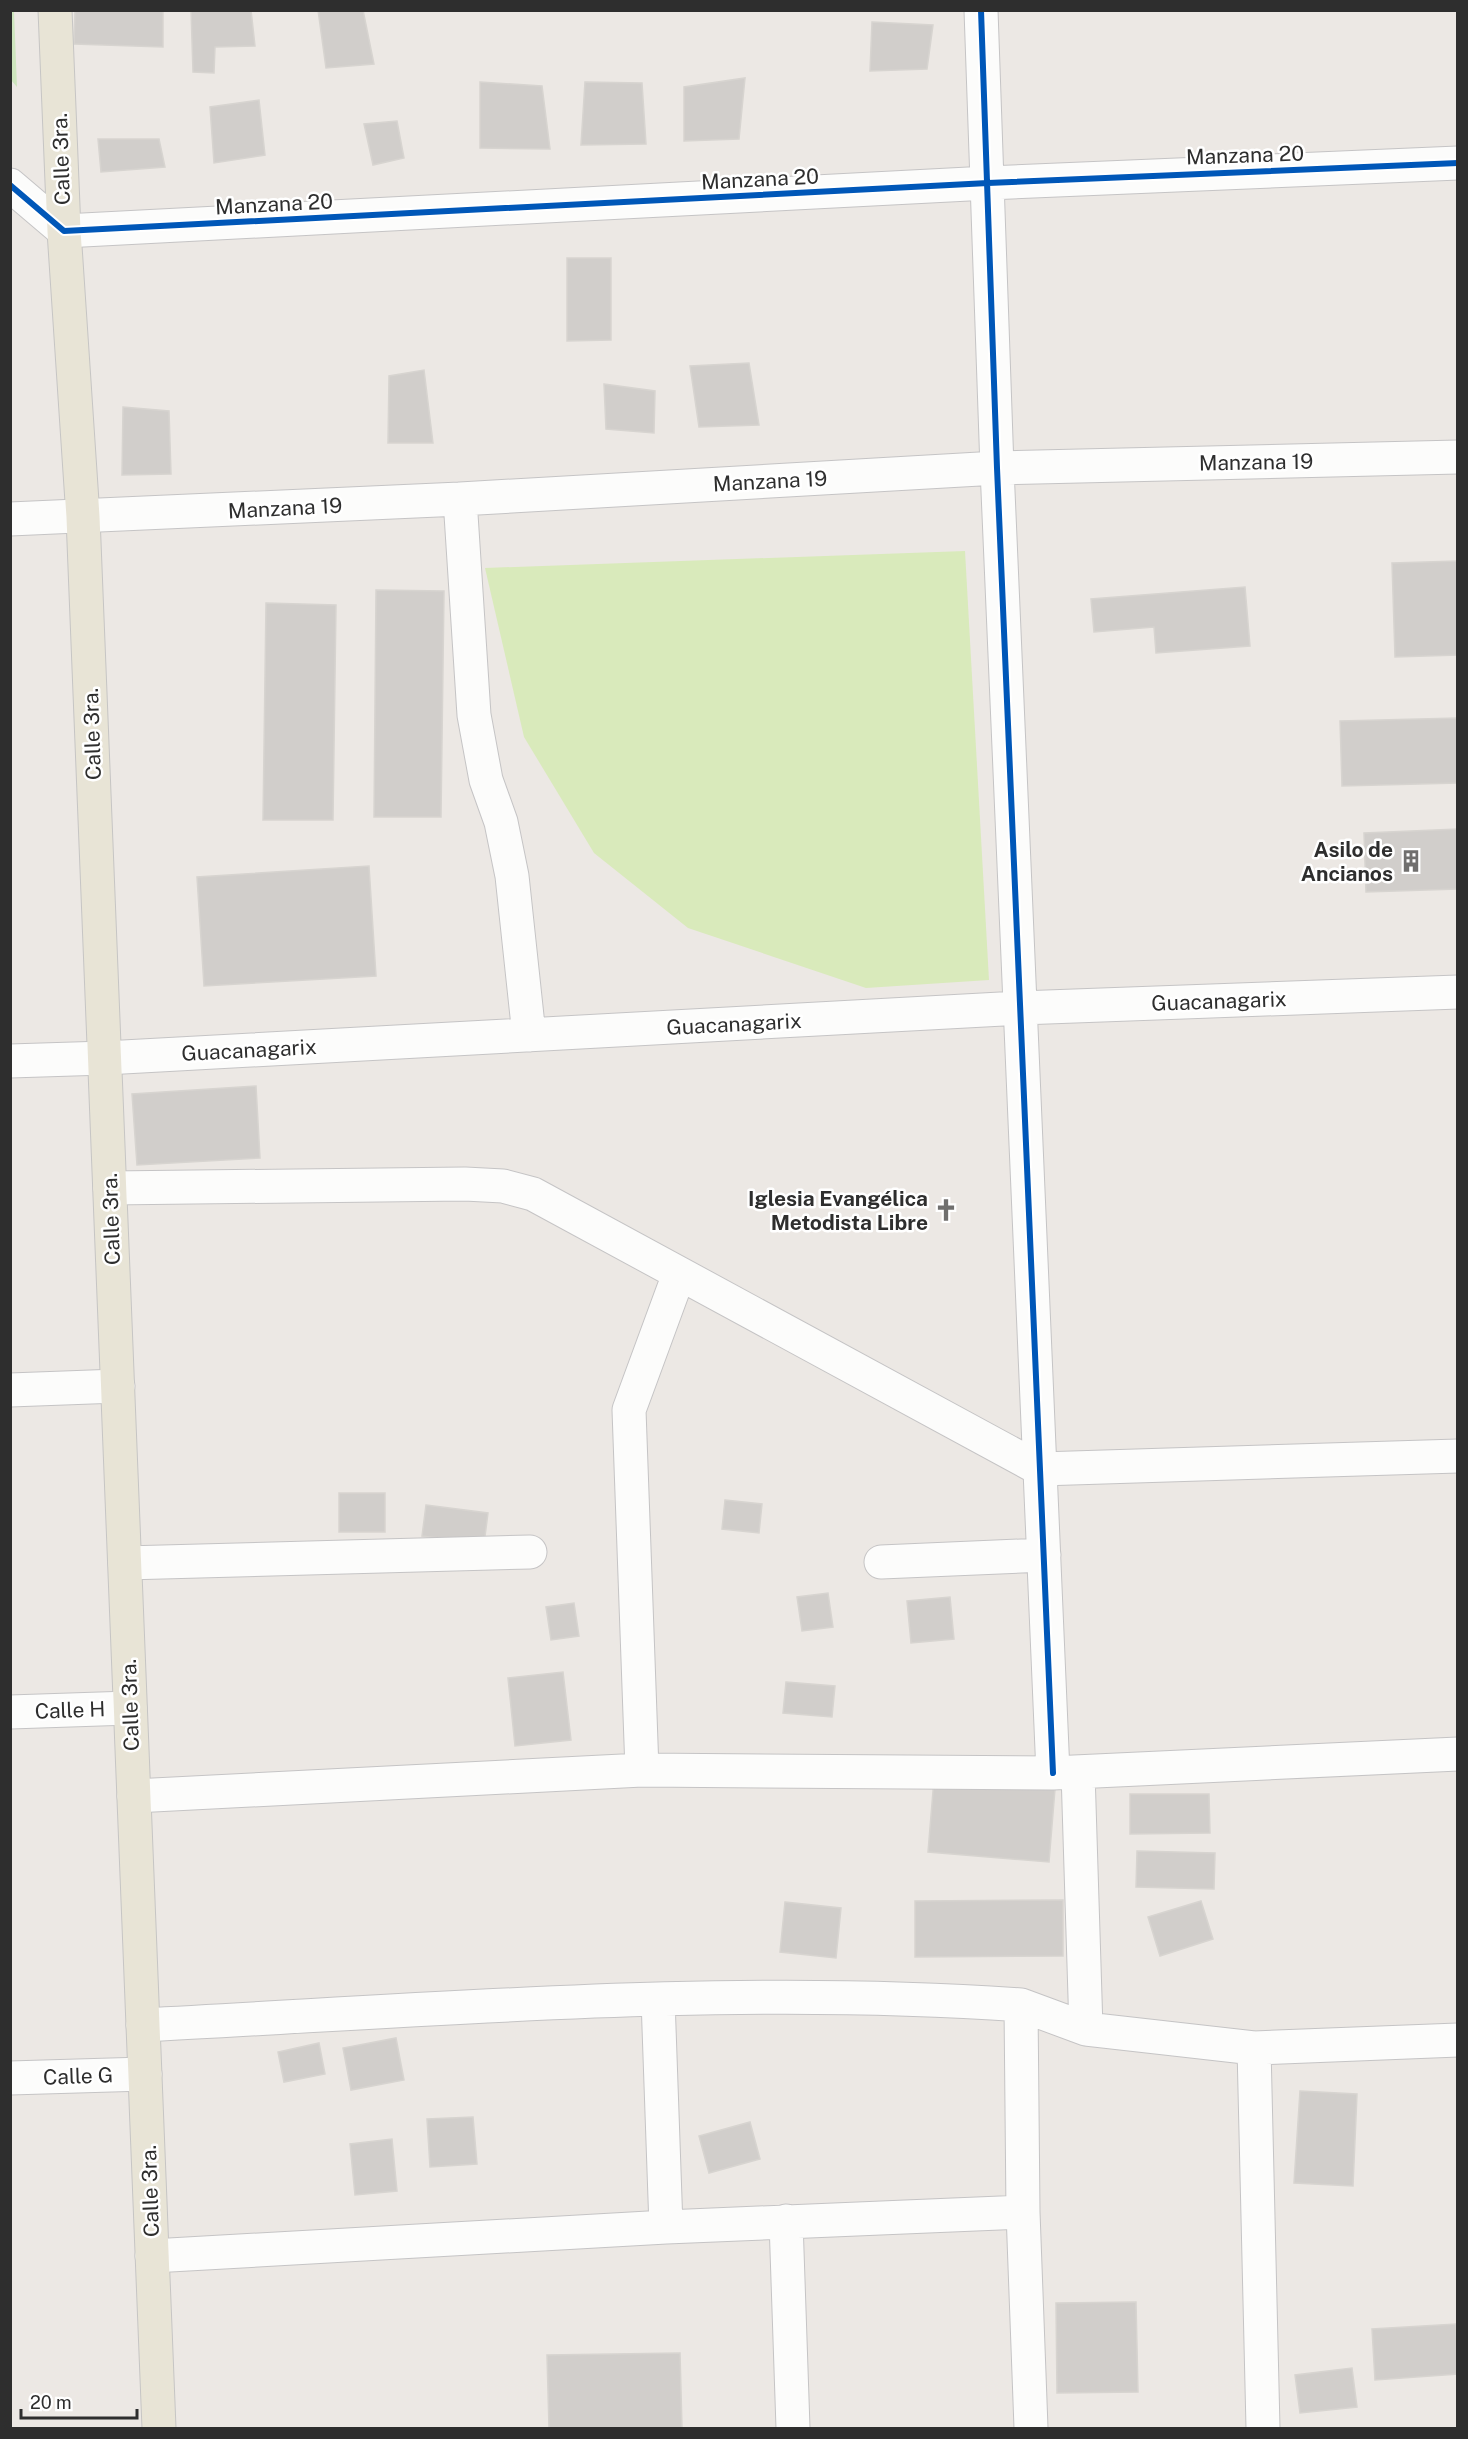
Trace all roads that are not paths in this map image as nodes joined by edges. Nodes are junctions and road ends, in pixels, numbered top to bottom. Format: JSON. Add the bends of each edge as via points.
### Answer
{"nodes":[{"id":1,"x":55,"y":10,"type":"edge"},
{"id":2,"x":981,"y":10,"type":"edge"},
{"id":3,"x":1458,"y":163,"type":"edge"},
{"id":4,"x":988,"y":183,"type":"junction"},
{"id":5,"x":10,"y":185,"type":"edge"},
{"id":6,"x":64,"y":231,"type":"junction"},
{"id":7,"x":1458,"y":457,"type":"edge"},
{"id":8,"x":997,"y":468,"type":"junction"},
{"id":9,"x":460,"y":500,"type":"junction"},
{"id":10,"x":83,"y":517,"type":"junction"},
{"id":11,"x":10,"y":519,"type":"edge"},
{"id":12,"x":1458,"y":992,"type":"edge"},
{"id":13,"x":1020,"y":1008,"type":"junction"},
{"id":14,"x":530,"y":1035,"type":"junction"},
{"id":15,"x":105,"y":1058,"type":"junction"},
{"id":16,"x":10,"y":1060,"type":"edge"},
{"id":17,"x":110,"y":1188,"type":"junction"},
{"id":18,"x":679,"y":1274,"type":"junction"},
{"id":19,"x":118,"y":1386,"type":"junction"},
{"id":20,"x":10,"y":1390,"type":"edge"},
{"id":21,"x":1458,"y":1456,"type":"edge"},
{"id":22,"x":1040,"y":1469,"type":"junction"},
{"id":23,"x":530,"y":1552,"type":"dead end"},
{"id":24,"x":1044,"y":1555,"type":"junction"},
{"id":25,"x":881,"y":1562,"type":"dead end"},
{"id":26,"x":125,"y":1563,"type":"junction"},
{"id":27,"x":130,"y":1708,"type":"junction"},
{"id":28,"x":10,"y":1712,"type":"edge"},
{"id":29,"x":1458,"y":1754,"type":"edge"},
{"id":30,"x":642,"y":1770,"type":"junction"},
{"id":31,"x":1066,"y":1772,"type":"junction"},
{"id":32,"x":134,"y":1796,"type":"junction"},
{"id":33,"x":658,"y":1999,"type":"junction"},
{"id":34,"x":1022,"y":2005,"type":"junction"},
{"id":35,"x":143,"y":2025,"type":"junction"},
{"id":36,"x":1086,"y":2029,"type":"junction"},
{"id":37,"x":1458,"y":2040,"type":"edge"},
{"id":38,"x":1254,"y":2048,"type":"junction"},
{"id":39,"x":145,"y":2074,"type":"junction"},
{"id":40,"x":10,"y":2078,"type":"edge"},
{"id":41,"x":1023,"y":2212,"type":"junction"},
{"id":42,"x":786,"y":2222,"type":"junction"},
{"id":43,"x":666,"y":2227,"type":"junction"},
{"id":44,"x":152,"y":2256,"type":"junction"},
{"id":45,"x":159,"y":2428,"type":"edge"},
{"id":46,"x":794,"y":2428,"type":"edge"},
{"id":47,"x":1030,"y":2428,"type":"edge"},
{"id":48,"x":1263,"y":2428,"type":"edge"}],
"edges":[{"from":1,"to":6,"type":"main road","name":"Calle 3ra."},
{"from":2,"to":4,"type":"street"},
{"from":3,"to":4,"type":"street","name":"Manzana 20"},
{"from":4,"to":6,"type":"street","name":"Manzana 20"},
{"from":4,"to":8,"type":"street"},
{"from":5,"to":6,"type":"street"},
{"from":6,"to":10,"type":"main road","name":"Calle 3ra."},
{"from":7,"to":8,"type":"street","name":"Manzana 19"},
{"from":8,"to":9,"type":"street","name":"Manzana 19"},
{"from":8,"to":13,"type":"street"},
{"from":9,"to":10,"type":"street","name":"Manzana 19"},
{"from":9,"to":14,"type":"street","via":[[474,715],[486,780],[501,822],[512,876]]},
{"from":10,"to":11,"type":"street","name":"Manzana 19"},
{"from":10,"to":15,"type":"main road","name":"Calle 3ra."},
{"from":12,"to":13,"type":"street","name":"Guacanagarix"},
{"from":13,"to":14,"type":"street","name":"Guacanagarix"},
{"from":13,"to":22,"type":"street"},
{"from":14,"to":15,"type":"street","name":"Guacanagarix"},
{"from":15,"to":16,"type":"street","name":"Guacanagarix"},
{"from":15,"to":17,"type":"main road","name":"Calle 3ra."},
{"from":17,"to":18,"type":"street","via":[[503,1186],[533,1194]]},
{"from":17,"to":19,"type":"main road","name":"Calle 3ra."},
{"from":18,"to":22,"type":"street"},
{"from":18,"to":30,"type":"street","via":[[628,1410]]},
{"from":19,"to":20,"type":"street"},
{"from":19,"to":26,"type":"main road","name":"Calle 3ra."},
{"from":21,"to":22,"type":"street"},
{"from":22,"to":24,"type":"street"},
{"from":23,"to":26,"type":"street"},
{"from":24,"to":25,"type":"street"},
{"from":24,"to":31,"type":"street"},
{"from":26,"to":27,"type":"main road","name":"Calle 3ra."},
{"from":27,"to":28,"type":"street","name":"Calle H"},
{"from":27,"to":32,"type":"main road","name":"Calle 3ra."},
{"from":29,"to":31,"type":"street"},
{"from":30,"to":31,"type":"street"},
{"from":30,"to":32,"type":"street"},
{"from":31,"to":36,"type":"street"},
{"from":32,"to":35,"type":"main road","name":"Calle 3ra."},
{"from":33,"to":34,"type":"street","via":[[937,1999]]},
{"from":33,"to":35,"type":"street"},
{"from":33,"to":43,"type":"street"},
{"from":34,"to":36,"type":"street"},
{"from":34,"to":41,"type":"street"},
{"from":35,"to":39,"type":"main road","name":"Calle 3ra."},
{"from":36,"to":38,"type":"street"},
{"from":37,"to":38,"type":"street"},
{"from":38,"to":48,"type":"street"},
{"from":39,"to":40,"type":"street","name":"Calle G"},
{"from":39,"to":44,"type":"main road","name":"Calle 3ra."},
{"from":41,"to":42,"type":"street"},
{"from":41,"to":47,"type":"street"},
{"from":42,"to":43,"type":"street"},
{"from":42,"to":46,"type":"street"},
{"from":43,"to":44,"type":"street"},
{"from":44,"to":45,"type":"main road","name":"Calle 3ra."}]}
